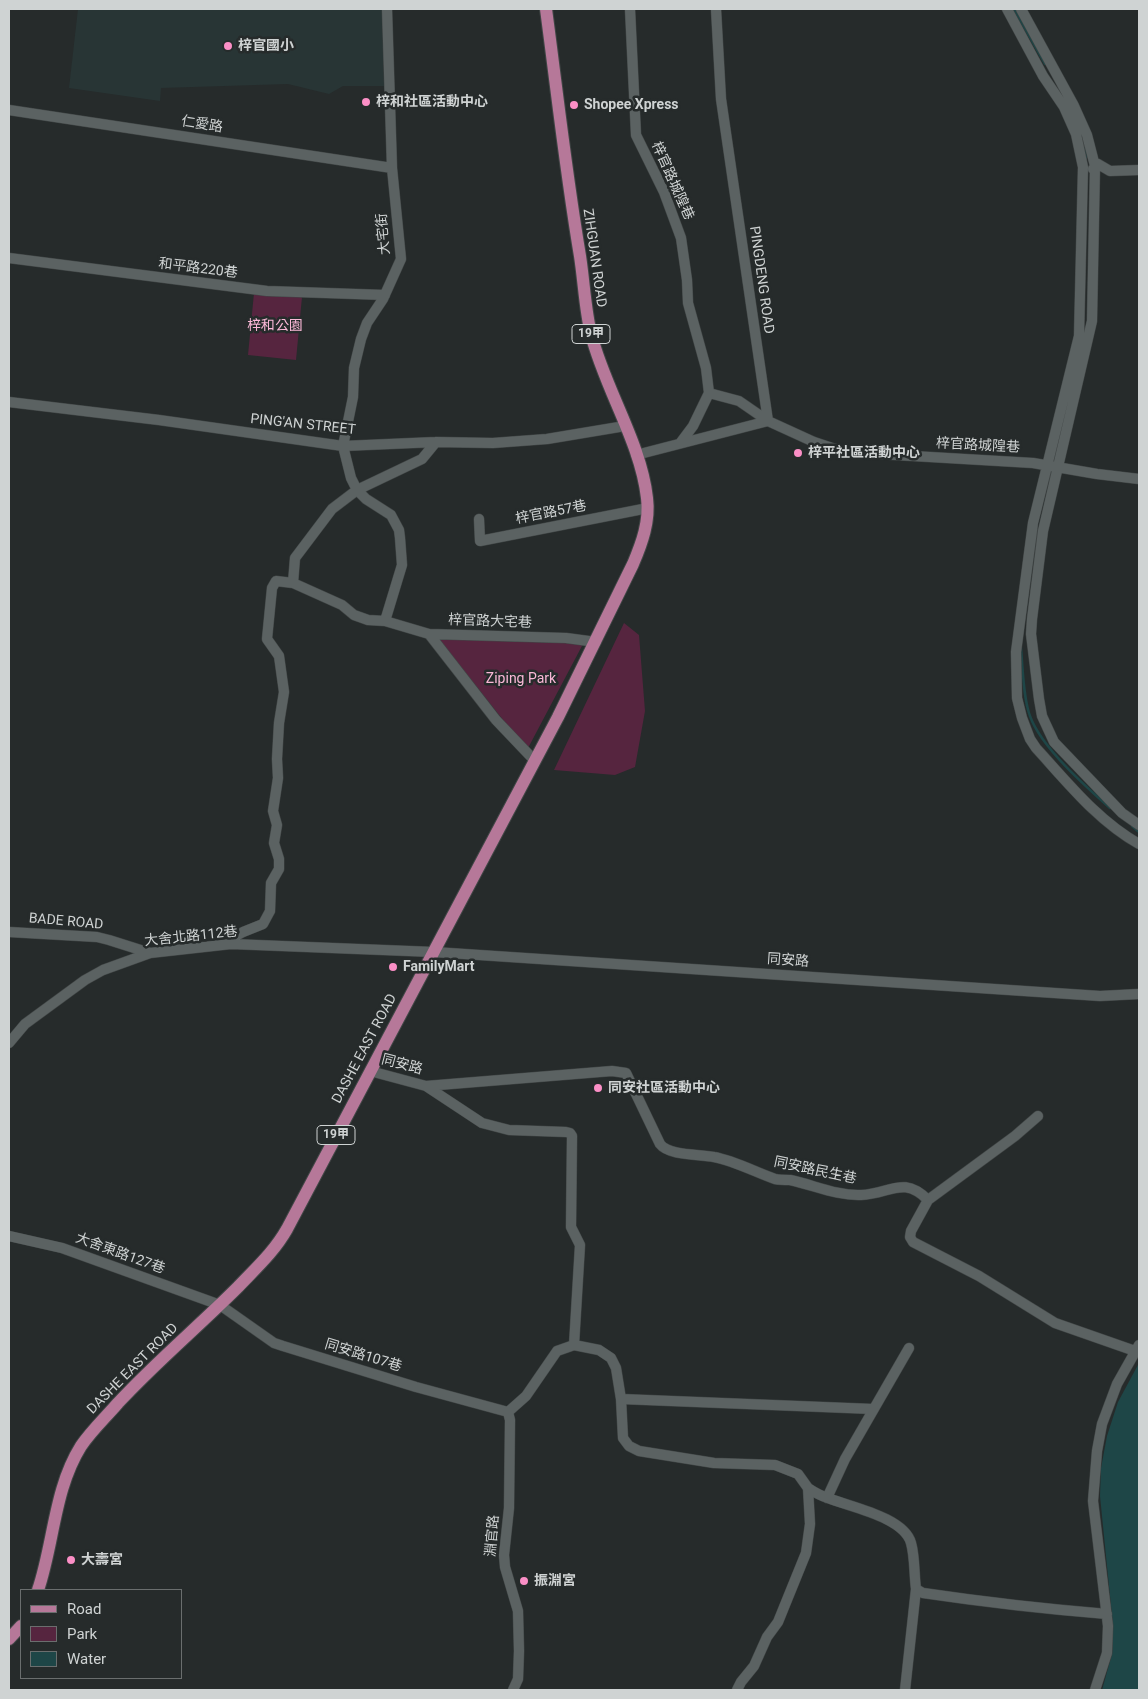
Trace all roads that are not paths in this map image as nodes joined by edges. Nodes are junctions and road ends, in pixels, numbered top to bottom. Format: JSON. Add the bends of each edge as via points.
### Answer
{"nodes":[{"id":1,"x":387,"y":9,"type":"edge"},
{"id":2,"x":546,"y":9,"type":"edge"},
{"id":3,"x":630,"y":9,"type":"edge"},
{"id":4,"x":716,"y":9,"type":"edge"},
{"id":5,"x":1007,"y":9,"type":"edge"},
{"id":6,"x":1021,"y":9,"type":"edge"},
{"id":7,"x":9,"y":110,"type":"edge"},
{"id":8,"x":392,"y":168,"type":"junction"},
{"id":9,"x":1089,"y":168,"type":"junction"},
{"id":10,"x":1139,"y":170,"type":"edge"},
{"id":11,"x":9,"y":258,"type":"edge"},
{"id":12,"x":385,"y":295,"type":"junction"},
{"id":13,"x":1086,"y":320,"type":"junction"},
{"id":14,"x":709,"y":393,"type":"junction"},
{"id":15,"x":9,"y":402,"type":"edge"},
{"id":16,"x":768,"y":421,"type":"junction"},
{"id":17,"x":625,"y":426,"type":"junction"},
{"id":18,"x":436,"y":442,"type":"junction"},
{"id":19,"x":681,"y":442,"type":"junction"},
{"id":20,"x":343,"y":446,"type":"junction"},
{"id":21,"x":636,"y":455,"type":"junction"},
{"id":22,"x":1047,"y":465,"type":"junction"},
{"id":23,"x":1059,"y":466,"type":"junction"},
{"id":24,"x":1139,"y":479,"type":"edge"},
{"id":25,"x":357,"y":490,"type":"junction"},
{"id":26,"x":648,"y":508,"type":"junction"},
{"id":27,"x":479,"y":519,"type":"dead end"},
{"id":28,"x":293,"y":583,"type":"junction"},
{"id":29,"x":385,"y":621,"type":"junction"},
{"id":30,"x":429,"y":634,"type":"junction"},
{"id":31,"x":596,"y":642,"type":"junction"},
{"id":32,"x":535,"y":761,"type":"junction"},
{"id":33,"x":1139,"y":825,"type":"edge"},
{"id":34,"x":1139,"y":844,"type":"edge"},
{"id":35,"x":9,"y":932,"type":"edge"},
{"id":36,"x":231,"y":944,"type":"junction"},
{"id":37,"x":434,"y":952,"type":"junction"},
{"id":38,"x":150,"y":953,"type":"junction"},
{"id":39,"x":1139,"y":994,"type":"edge"},
{"id":40,"x":9,"y":1043,"type":"edge"},
{"id":41,"x":370,"y":1071,"type":"junction"},
{"id":42,"x":626,"y":1073,"type":"joint"},
{"id":43,"x":426,"y":1086,"type":"junction"},
{"id":44,"x":1038,"y":1116,"type":"dead end"},
{"id":45,"x":928,"y":1200,"type":"junction"},
{"id":46,"x":9,"y":1236,"type":"edge"},
{"id":47,"x":220,"y":1305,"type":"junction"},
{"id":48,"x":574,"y":1345,"type":"junction"},
{"id":49,"x":909,"y":1348,"type":"dead end"},
{"id":50,"x":1137,"y":1348,"type":"edge"},
{"id":51,"x":621,"y":1399,"type":"junction"},
{"id":52,"x":873,"y":1409,"type":"junction"},
{"id":53,"x":508,"y":1412,"type":"junction"},
{"id":54,"x":808,"y":1488,"type":"junction"},
{"id":55,"x":827,"y":1498,"type":"junction"},
{"id":56,"x":38,"y":1589,"type":"edge"},
{"id":57,"x":916,"y":1589,"type":"junction"},
{"id":58,"x":1107,"y":1614,"type":"junction"},
{"id":59,"x":20,"y":1627,"type":"edge"},
{"id":60,"x":9,"y":1639,"type":"edge"},
{"id":61,"x":513,"y":1690,"type":"edge"},
{"id":62,"x":737,"y":1690,"type":"edge"},
{"id":63,"x":905,"y":1690,"type":"edge"},
{"id":64,"x":1095,"y":1690,"type":"edge"}],
"edges":[{"from":1,"to":8,"type":"street","name":"大宅街"},
{"from":2,"to":17,"type":"main road","name":"ZIHGUAN ROAD","number":"19甲","via":[[591,333]]},
{"from":3,"to":14,"type":"street","name":"梓官路城隍巷","via":[[636,136],[664,192],[682,238],[688,303],[706,368]]},
{"from":4,"to":16,"type":"street","name":"PINGDENG ROAD","via":[[721,98]]},
{"from":5,"to":9,"type":"street","via":[[1043,76],[1064,107]]},
{"from":6,"to":9,"type":"street","via":[[1087,135]]},
{"from":7,"to":8,"type":"street","name":"仁愛路"},
{"from":8,"to":12,"type":"street","name":"大宅街","via":[[401,259]]},
{"from":9,"to":10,"type":"street","via":[[1098,164],[1110,171]]},
{"from":9,"to":13,"type":"street"},
{"from":11,"to":12,"type":"street","name":"和平路220巷","via":[[267,292]]},
{"from":12,"to":20,"type":"street","name":"大宅街","via":[[361,339]]},
{"from":13,"to":22,"type":"street","via":[[1079,336]]},
{"from":13,"to":23,"type":"street"},
{"from":14,"to":16,"type":"street","name":"梓官路城隍巷","via":[[739,401]]},
{"from":14,"to":19,"type":"street"},
{"from":15,"to":20,"type":"street","name":"PING'AN STREET"},
{"from":16,"to":19,"type":"street"},
{"from":16,"to":22,"type":"street","name":"梓官路城隍巷","via":[[844,452]]},
{"from":17,"to":18,"type":"street","name":"PING'AN STREET","via":[[547,439],[493,443]]},
{"from":17,"to":21,"type":"main road","name":"ZIHGUAN ROAD","number":"19甲"},
{"from":18,"to":20,"type":"street","name":"PING'AN STREET"},
{"from":18,"to":25,"type":"street","via":[[422,459]]},
{"from":19,"to":21,"type":"street"},
{"from":20,"to":25,"type":"street"},
{"from":21,"to":26,"type":"main road","name":"ZIHGUAN ROAD","number":"19甲"},
{"from":22,"to":23,"type":"street","name":"梓官路城隍巷"},
{"from":22,"to":34,"type":"street","via":[[1033,523],[1016,652],[1022,718],[1036,748],[1089,806],[1111,826]]},
{"from":23,"to":24,"type":"street","name":"梓官路城隍巷"},
{"from":23,"to":33,"type":"street","via":[[1043,531],[1032,619],[1031,634],[1042,716],[1054,742],[1122,813]]},
{"from":25,"to":28,"type":"street","via":[[332,509],[295,558]]},
{"from":25,"to":29,"type":"street","via":[[391,515],[399,530],[402,564]]},
{"from":26,"to":27,"type":"street","name":"梓官路57巷","via":[[480,541]]},
{"from":26,"to":31,"type":"main road","name":"ZIHGUAN ROAD","number":"19甲","via":[[639,550]]},
{"from":28,"to":29,"type":"street","name":"梓官路大宅巷","via":[[342,605],[354,615]]},
{"from":28,"to":36,"type":"street","name":"梓官路大宅巷","via":[[276,581],[272,588],[267,639],[278,656],[284,692],[279,723],[278,786],[273,811],[277,825],[274,843],[279,869],[271,883],[270,911],[263,924],[236,936]]},
{"from":29,"to":30,"type":"street","name":"梓官路大宅巷"},
{"from":30,"to":31,"type":"street","name":"梓官路大宅巷","via":[[566,638]]},
{"from":30,"to":32,"type":"street","via":[[496,720]]},
{"from":31,"to":32,"type":"main road","name":"DASHE EAST ROAD","number":"19甲"},
{"from":32,"to":37,"type":"main road","name":"DASHE EAST ROAD","number":"19甲"},
{"from":35,"to":38,"type":"street","name":"BADE ROAD","via":[[97,937]]},
{"from":36,"to":37,"type":"street","name":"大舍北路112巷"},
{"from":36,"to":38,"type":"street","name":"大舍北路112巷"},
{"from":37,"to":39,"type":"street","name":"同安路","via":[[1100,996]]},
{"from":37,"to":41,"type":"main road","name":"DASHE EAST ROAD","number":"19甲"},
{"from":38,"to":40,"type":"street","name":"大舍北路112巷","via":[[85,980],[25,1024]]},
{"from":41,"to":43,"type":"street","name":"同安路"},
{"from":41,"to":47,"type":"main road","name":"DASHE EAST ROAD","number":"19甲","via":[[281,1240]]},
{"from":42,"to":43,"type":"street","name":"同安路"},
{"from":42,"to":45,"type":"street","name":"同安路民生巷","via":[[660,1144],[667,1150],[715,1157],[778,1180],[790,1180],[841,1194],[863,1195],[910,1187]]},
{"from":43,"to":48,"type":"street","name":"同安路","via":[[482,1123],[509,1130],[566,1132],[572,1136],[571,1227],[580,1245]]},
{"from":44,"to":45,"type":"street"},
{"from":45,"to":50,"type":"street","via":[[911,1232],[913,1242],[979,1276],[1055,1323]]},
{"from":46,"to":47,"type":"street","name":"大舍東路127巷","via":[[62,1248]]},
{"from":47,"to":53,"type":"street","name":"同安路107巷","via":[[283,1346]]},
{"from":47,"to":56,"type":"main road","name":"DASHE EAST ROAD","number":"19甲","via":[[137,1382],[81,1447],[69,1468]]},
{"from":48,"to":51,"type":"street","via":[[599,1350],[611,1358]]},
{"from":48,"to":53,"type":"street","via":[[557,1351],[526,1396]]},
{"from":49,"to":52,"type":"street"},
{"from":50,"to":58,"type":"street","via":[[1117,1384],[1102,1424],[1094,1474],[1093,1501]]},
{"from":51,"to":52,"type":"street"},
{"from":51,"to":54,"type":"street","via":[[623,1438],[639,1451],[714,1463],[775,1465],[798,1474]]},
{"from":52,"to":55,"type":"street"},
{"from":53,"to":61,"type":"street","name":"淵官路","via":[[510,1508],[504,1555],[518,1611],[519,1651],[518,1679]]},
{"from":54,"to":55,"type":"street"},
{"from":54,"to":62,"type":"street","via":[[810,1524],[806,1554],[778,1622]]},
{"from":55,"to":57,"type":"street","via":[[870,1512],[906,1533],[911,1542]]},
{"from":57,"to":58,"type":"street","via":[[923,1593],[984,1602]]},
{"from":57,"to":63,"type":"street"},
{"from":58,"to":64,"type":"street","via":[[1107,1653]]},
{"from":59,"to":60,"type":"main road"}]}
